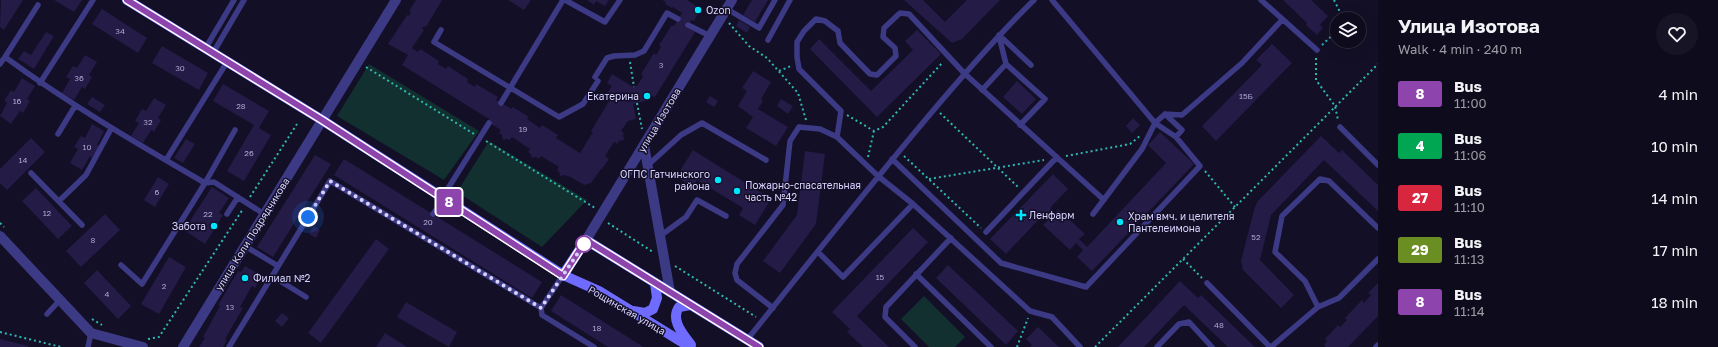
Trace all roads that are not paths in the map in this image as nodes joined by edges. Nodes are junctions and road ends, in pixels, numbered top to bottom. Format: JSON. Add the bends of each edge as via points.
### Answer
{"nodes":[{"id":1,"x":93,"y":0,"type":"edge"},
{"id":2,"x":127,"y":0,"type":"edge"},
{"id":3,"x":234,"y":0,"type":"edge"},
{"id":4,"x":244,"y":0,"type":"edge"},
{"id":5,"x":396,"y":0,"type":"edge"},
{"id":6,"x":564,"y":0,"type":"edge"},
{"id":7,"x":620,"y":0,"type":"edge"},
{"id":8,"x":732,"y":0,"type":"edge"},
{"id":9,"x":775,"y":0,"type":"edge"},
{"id":10,"x":790,"y":0,"type":"edge"},
{"id":11,"x":1034,"y":0,"type":"edge"},
{"id":12,"x":1052,"y":0,"type":"edge"},
{"id":13,"x":1262,"y":0,"type":"edge"},
{"id":14,"x":38,"y":5,"type":"dead end"},
{"id":15,"x":724,"y":13,"type":"junction"},
{"id":16,"x":678,"y":19,"type":"dead end"},
{"id":17,"x":1282,"y":20,"type":"junction"},
{"id":18,"x":688,"y":25,"type":"dead end"},
{"id":19,"x":441,"y":30,"type":"dead end"},
{"id":20,"x":999,"y":35,"type":"junction"},
{"id":21,"x":710,"y":36,"type":"junction"},
{"id":22,"x":768,"y":40,"type":"dead end"},
{"id":23,"x":1317,"y":50,"type":"road end"},
{"id":24,"x":209,"y":51,"type":"junction"},
{"id":25,"x":5,"y":57,"type":"junction"},
{"id":26,"x":227,"y":62,"type":"junction"},
{"id":27,"x":0,"y":64,"type":"edge"},
{"id":28,"x":1006,"y":64,"type":"junction"},
{"id":29,"x":1031,"y":65,"type":"dead end"},
{"id":30,"x":964,"y":73,"type":"junction"},
{"id":31,"x":40,"y":83,"type":"junction"},
{"id":32,"x":510,"y":88,"type":"junction"},
{"id":33,"x":982,"y":90,"type":"junction"},
{"id":34,"x":501,"y":103,"type":"dead end"},
{"id":35,"x":75,"y":106,"type":"junction"},
{"id":36,"x":1165,"y":114,"type":"junction"},
{"id":37,"x":322,"y":120,"type":"junction"},
{"id":38,"x":489,"y":123,"type":"dead end"},
{"id":39,"x":1155,"y":123,"type":"junction"},
{"id":40,"x":1020,"y":125,"type":"junction"},
{"id":41,"x":1340,"y":127,"type":"road end"},
{"id":42,"x":112,"y":129,"type":"junction"},
{"id":43,"x":235,"y":130,"type":"dead end"},
{"id":44,"x":58,"y":134,"type":"dead end"},
{"id":45,"x":838,"y":137,"type":"junction"},
{"id":46,"x":1176,"y":137,"type":"junction"},
{"id":47,"x":644,"y":145,"type":"junction"},
{"id":48,"x":1057,"y":157,"type":"junction"},
{"id":49,"x":892,"y":159,"type":"junction"},
{"id":50,"x":166,"y":160,"type":"junction"},
{"id":51,"x":766,"y":160,"type":"dead end"},
{"id":52,"x":648,"y":165,"type":"junction"},
{"id":53,"x":1378,"y":165,"type":"edge"},
{"id":54,"x":31,"y":173,"type":"dead end"},
{"id":55,"x":878,"y":176,"type":"junction"},
{"id":56,"x":205,"y":183,"type":"junction"},
{"id":57,"x":238,"y":197,"type":"junction"},
{"id":58,"x":443,"y":199,"type":"junction"},
{"id":59,"x":1104,"y":200,"type":"junction"},
{"id":60,"x":59,"y":201,"type":"junction"},
{"id":61,"x":913,"y":204,"type":"junction"},
{"id":62,"x":227,"y":214,"type":"dead end"},
{"id":63,"x":264,"y":214,"type":"junction"},
{"id":64,"x":433,"y":214,"type":"dead end"},
{"id":65,"x":1093,"y":214,"type":"dead end"},
{"id":66,"x":726,"y":216,"type":"dead end"},
{"id":67,"x":82,"y":225,"type":"dead end"},
{"id":68,"x":1378,"y":228,"type":"edge"},
{"id":69,"x":986,"y":232,"type":"road end"},
{"id":70,"x":0,"y":236,"type":"edge"},
{"id":71,"x":660,"y":236,"type":"junction"},
{"id":72,"x":950,"y":238,"type":"junction"},
{"id":73,"x":586,"y":240,"type":"junction"},
{"id":74,"x":245,"y":246,"type":"junction"},
{"id":75,"x":818,"y":252,"type":"junction"},
{"id":76,"x":1378,"y":259,"type":"edge"},
{"id":77,"x":121,"y":265,"type":"dead end"},
{"id":78,"x":278,"y":266,"type":"junction"},
{"id":79,"x":916,"y":274,"type":"junction"},
{"id":80,"x":272,"y":276,"type":"junction"},
{"id":81,"x":563,"y":276,"type":"junction"},
{"id":82,"x":655,"y":283,"type":"junction"},
{"id":83,"x":1207,"y":283,"type":"road end"},
{"id":84,"x":670,"y":292,"type":"junction"},
{"id":85,"x":306,"y":297,"type":"dead end"},
{"id":86,"x":60,"y":300,"type":"junction"},
{"id":87,"x":690,"y":305,"type":"junction"},
{"id":88,"x":1318,"y":307,"type":"junction"},
{"id":89,"x":541,"y":308,"type":"junction"},
{"id":90,"x":773,"y":308,"type":"junction"},
{"id":91,"x":631,"y":311,"type":"junction"},
{"id":92,"x":47,"y":314,"type":"dead end"},
{"id":93,"x":91,"y":333,"type":"junction"},
{"id":94,"x":112,"y":343,"type":"edge"},
{"id":95,"x":745,"y":344,"type":"edge"},
{"id":96,"x":88,"y":347,"type":"edge"},
{"id":97,"x":142,"y":347,"type":"edge"},
{"id":98,"x":183,"y":347,"type":"edge"},
{"id":99,"x":229,"y":347,"type":"edge"},
{"id":100,"x":594,"y":347,"type":"edge"},
{"id":101,"x":691,"y":347,"type":"edge"},
{"id":102,"x":759,"y":347,"type":"edge"},
{"id":103,"x":915,"y":347,"type":"edge"},
{"id":104,"x":991,"y":347,"type":"edge"},
{"id":105,"x":1080,"y":347,"type":"edge"},
{"id":106,"x":1157,"y":347,"type":"edge"},
{"id":107,"x":1212,"y":347,"type":"edge"},
{"id":108,"x":1271,"y":347,"type":"edge"}],
"edges":[{"from":1,"to":31,"type":"lane"},
{"from":2,"to":24,"type":"street","name":"Рощинская улица"},
{"from":3,"to":24,"type":"lane"},
{"from":4,"to":24,"type":"lane"},
{"from":5,"to":37,"type":"street"},
{"from":6,"to":7,"type":"lane","via":[[606,22]]},
{"from":6,"to":32,"type":"lane"},
{"from":8,"to":15,"type":"street","name":"улица Изотова"},
{"from":9,"to":15,"type":"lane","via":[[759,28]]},
{"from":10,"to":22,"type":"lane"},
{"from":11,"to":20,"type":"lane"},
{"from":12,"to":39,"type":"lane"},
{"from":13,"to":17,"type":"lane"},
{"from":14,"to":25,"type":"lane"},
{"from":15,"to":21,"type":"street","name":"улица Изотова"},
{"from":16,"to":32,"type":"lane","via":[[667,13],[644,51],[635,55],[607,58],[583,104],[559,117]]},
{"from":17,"to":23,"type":"lane"},
{"from":17,"to":36,"type":"lane","via":[[1242,63],[1182,115]]},
{"from":18,"to":21,"type":"lane"},
{"from":19,"to":32,"type":"lane","via":[[434,42]]},
{"from":20,"to":28,"type":"lane"},
{"from":20,"to":29,"type":"lane"},
{"from":20,"to":30,"type":"lane"},
{"from":21,"to":47,"type":"street","name":"улица Изотова"},
{"from":24,"to":26,"type":"street","name":"Рощинская улица"},
{"from":25,"to":27,"type":"lane"},
{"from":25,"to":31,"type":"lane"},
{"from":26,"to":37,"type":"street","name":"Рощинская улица"},
{"from":26,"to":50,"type":"lane"},
{"from":28,"to":33,"type":"lane"},
{"from":28,"to":40,"type":"lane","via":[[1045,99]]},
{"from":30,"to":33,"type":"lane"},
{"from":30,"to":45,"type":"lane","via":[[909,14],[900,13],[884,28],[883,37],[895,48],[896,56],[877,75],[870,74],[840,43],[838,31],[824,21],[816,19],[797,42],[799,69],[841,111]]},
{"from":30,"to":49,"type":"lane"},
{"from":31,"to":35,"type":"lane"},
{"from":32,"to":34,"type":"lane"},
{"from":33,"to":40,"type":"lane"},
{"from":35,"to":42,"type":"lane"},
{"from":35,"to":44,"type":"lane"},
{"from":36,"to":39,"type":"lane"},
{"from":36,"to":46,"type":"lane","via":[[1182,130]]},
{"from":37,"to":58,"type":"street","name":"Рощинская улица"},
{"from":37,"to":63,"type":"street","name":"улица Коли Подрядчикова"},
{"from":38,"to":58,"type":"lane"},
{"from":39,"to":46,"type":"lane"},
{"from":39,"to":59,"type":"lane","via":[[1142,150]]},
{"from":40,"to":48,"type":"lane"},
{"from":41,"to":53,"type":"lane"},
{"from":42,"to":50,"type":"lane"},
{"from":42,"to":60,"type":"lane","via":[[86,174]]},
{"from":43,"to":56,"type":"lane"},
{"from":45,"to":55,"type":"lane"},
{"from":45,"to":90,"type":"lane","via":[[820,129],[799,127],[790,141],[782,205],[737,264],[736,280]]},
{"from":46,"to":49,"type":"lane","via":[[1200,166],[1086,287],[1001,263]]},
{"from":47,"to":52,"type":"street"},
{"from":47,"to":73,"type":"street","name":"улица Изотова"},
{"from":48,"to":59,"type":"lane"},
{"from":48,"to":69,"type":"lane"},
{"from":49,"to":55,"type":"lane"},
{"from":50,"to":56,"type":"lane"},
{"from":51,"to":52,"type":"lane","via":[[702,123],[682,135]]},
{"from":52,"to":71,"type":"street"},
{"from":54,"to":60,"type":"lane"},
{"from":55,"to":61,"type":"lane"},
{"from":55,"to":75,"type":"lane"},
{"from":56,"to":57,"type":"lane","via":[[214,182]]},
{"from":56,"to":77,"type":"lane","via":[[142,284]]},
{"from":57,"to":62,"type":"lane"},
{"from":57,"to":63,"type":"lane"},
{"from":58,"to":64,"type":"lane"},
{"from":58,"to":81,"type":"street","name":"Рощинская улица"},
{"from":59,"to":65,"type":"lane"},
{"from":60,"to":67,"type":"lane"},
{"from":61,"to":72,"type":"lane"},
{"from":61,"to":75,"type":"lane","via":[[843,277]]},
{"from":63,"to":74,"type":"street","name":"улица Коли Подрядчикова"},
{"from":66,"to":71,"type":"lane","via":[[697,200],[686,217]]},
{"from":68,"to":88,"type":"lane","via":[[1329,181],[1320,179],[1282,216],[1275,252],[1305,281]]},
{"from":70,"to":86,"type":"street"},
{"from":71,"to":84,"type":"street"},
{"from":72,"to":79,"type":"lane"},
{"from":72,"to":105,"type":"lane","via":[[1030,311],[1052,317]]},
{"from":73,"to":81,"type":"street"},
{"from":73,"to":82,"type":"street"},
{"from":74,"to":78,"type":"lane"},
{"from":74,"to":98,"type":"street","name":"улица Коли Подрядчикова"},
{"from":75,"to":90,"type":"lane"},
{"from":76,"to":88,"type":"lane","via":[[1339,298]]},
{"from":78,"to":80,"type":"lane"},
{"from":78,"to":89,"type":"lane","via":[[330,181],[422,233]]},
{"from":79,"to":103,"type":"lane","via":[[886,306],[885,317]]},
{"from":79,"to":104,"type":"lane"},
{"from":80,"to":85,"type":"lane"},
{"from":80,"to":99,"type":"lane"},
{"from":81,"to":89,"type":"lane"},
{"from":81,"to":91,"type":"street","name":"Рощинская улица","via":[[599,291]]},
{"from":82,"to":84,"type":"street"},
{"from":82,"to":91,"type":"street","via":[[657,298],[653,309],[645,313]]},
{"from":83,"to":108,"type":"lane"},
{"from":84,"to":87,"type":"street"},
{"from":86,"to":92,"type":"lane"},
{"from":86,"to":93,"type":"street"},
{"from":87,"to":95,"type":"street"},
{"from":87,"to":101,"type":"street","via":[[679,307],[675,318]]},
{"from":88,"to":108,"type":"lane"},
{"from":89,"to":100,"type":"lane","via":[[542,315]]},
{"from":90,"to":95,"type":"lane"},
{"from":91,"to":101,"type":"street","name":"Рощинская улица"},
{"from":93,"to":94,"type":"street"},
{"from":93,"to":96,"type":"lane"},
{"from":94,"to":97,"type":"street"},
{"from":95,"to":102,"type":"street"},
{"from":106,"to":107,"type":"lane","via":[[1179,324],[1189,322]]}]}
